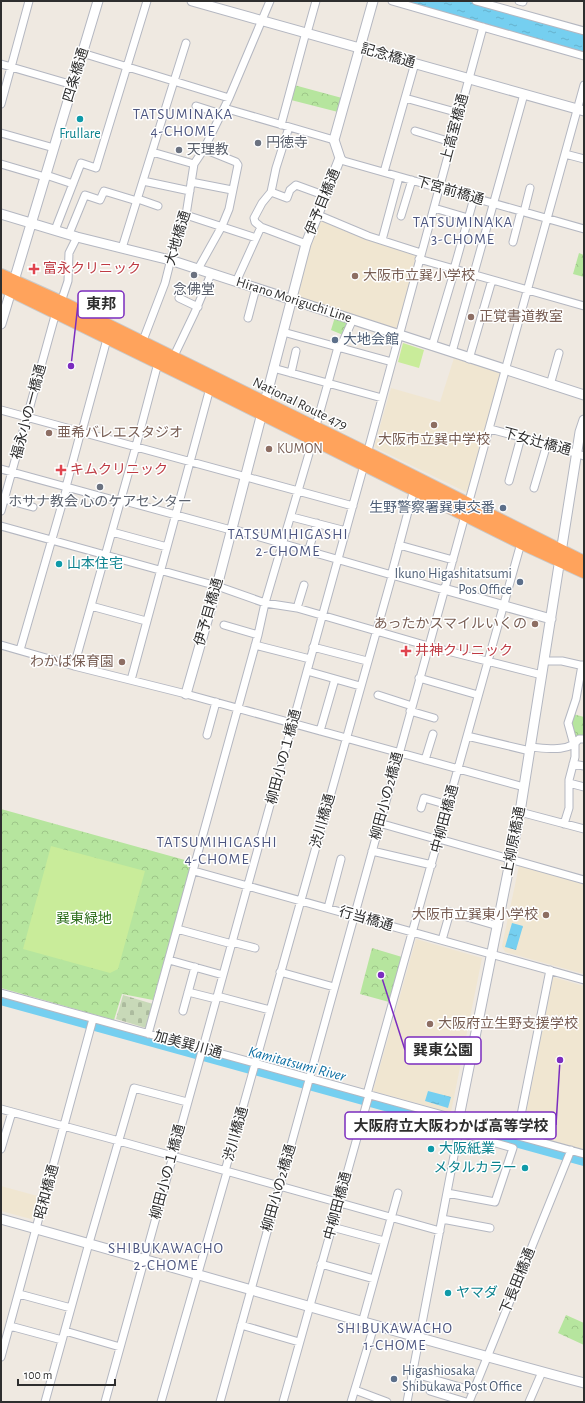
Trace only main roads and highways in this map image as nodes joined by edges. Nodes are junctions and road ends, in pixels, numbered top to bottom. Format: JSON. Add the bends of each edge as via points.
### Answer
{"nodes":[{"id":1,"x":1,"y":275,"type":"edge"},
{"id":2,"x":9,"y":286,"type":"edge"},
{"id":3,"x":58,"y":307,"type":"junction"},
{"id":4,"x":263,"y":409,"type":"junction"},
{"id":5,"x":365,"y":459,"type":"junction"},
{"id":6,"x":467,"y":510,"type":"junction"},
{"id":7,"x":561,"y":556,"type":"junction"},
{"id":8,"x":584,"y":562,"type":"edge"},
{"id":9,"x":584,"y":572,"type":"edge"}],
"edges":[{"from":1,"to":2,"type":"highway","name":"National Route 479"},
{"from":2,"to":3,"type":"highway","name":"National Route 479"},
{"from":3,"to":4,"type":"highway","name":"National Route 479","via":[[172,358]]},
{"from":3,"to":4,"type":"highway","name":"National Route 479","via":[[107,339],[210,388]]},
{"from":4,"to":5,"type":"highway","name":"National Route 479"},
{"from":5,"to":6,"type":"highway","name":"National Route 479"},
{"from":5,"to":6,"type":"highway","name":"National Route 479","via":[[414,489]]},
{"from":6,"to":7,"type":"highway","name":"National Route 479"},
{"from":6,"to":7,"type":"highway","name":"National Route 479","via":[[521,543]]},
{"from":7,"to":8,"type":"highway","name":"National Route 479"},
{"from":7,"to":9,"type":"highway","name":"National Route 479"}]}
